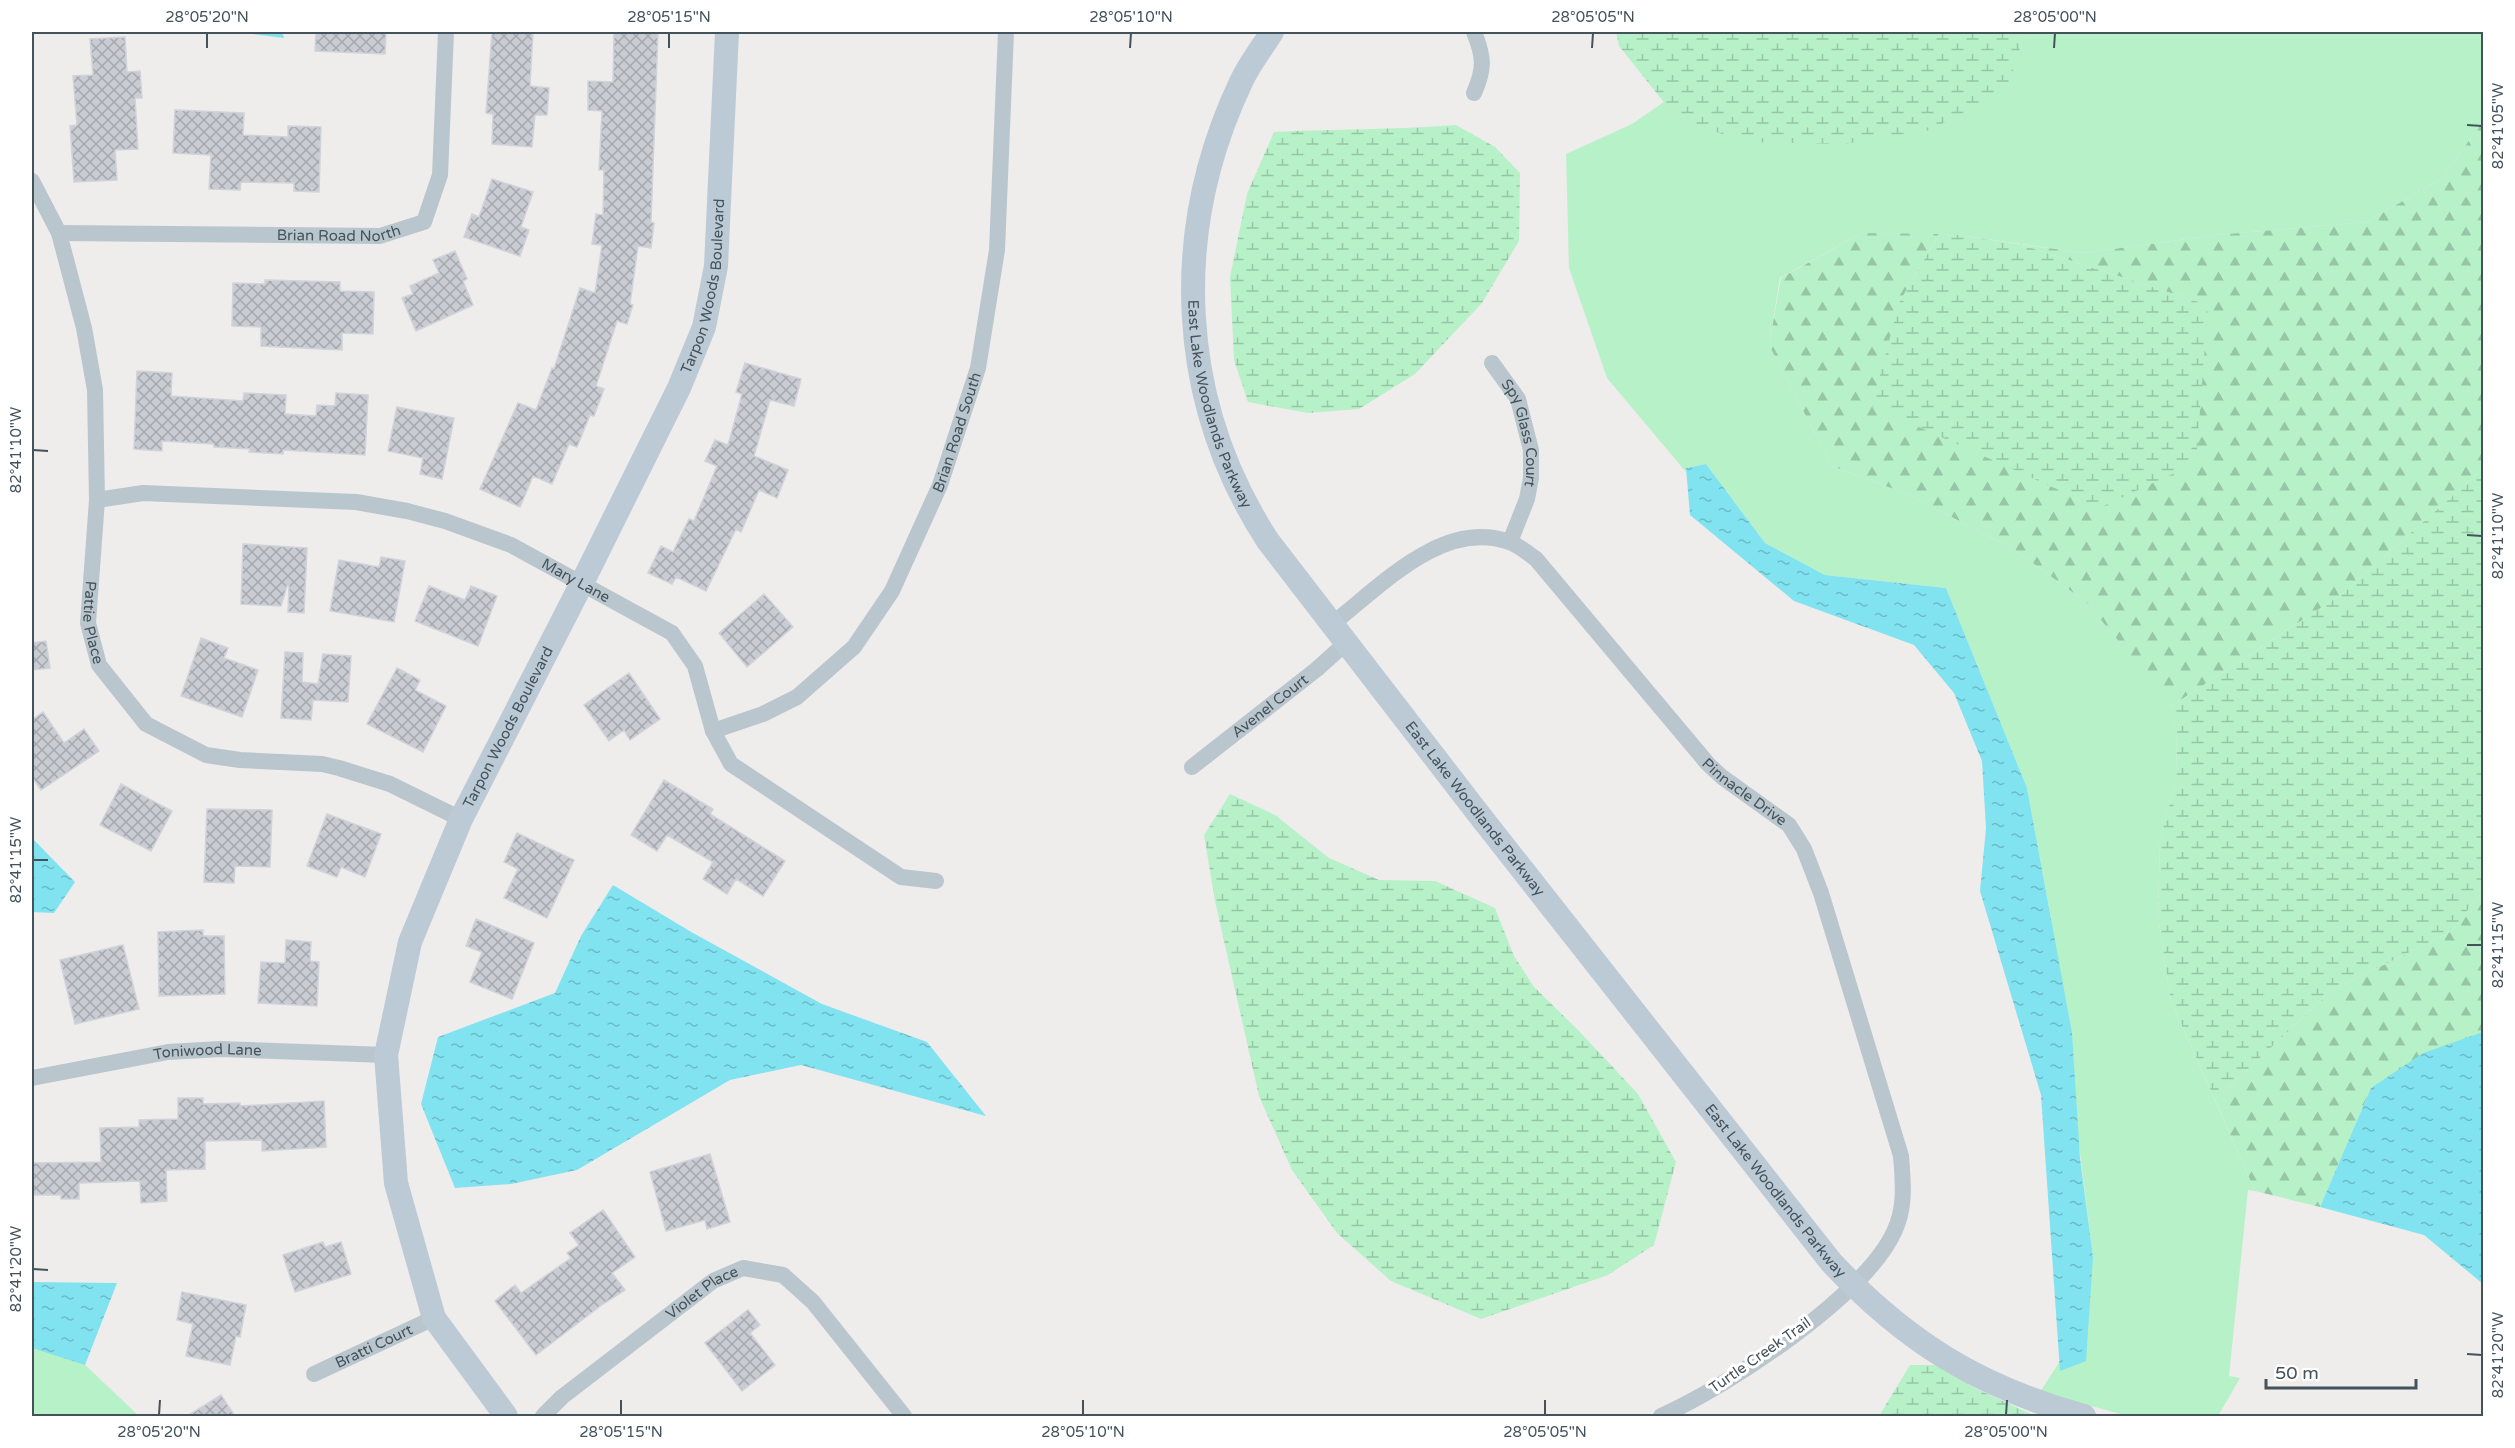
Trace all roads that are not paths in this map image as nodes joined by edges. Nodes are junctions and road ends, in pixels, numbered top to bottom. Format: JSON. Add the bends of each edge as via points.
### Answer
{"nodes":[{"id":1,"x":446,"y":32,"type":"edge"},
{"id":2,"x":727,"y":32,"type":"edge"},
{"id":3,"x":1006,"y":32,"type":"edge"},
{"id":4,"x":1272,"y":32,"type":"edge"},
{"id":5,"x":1474,"y":32,"type":"edge"},
{"id":6,"x":1474,"y":93,"type":"dead end"},
{"id":7,"x":32,"y":181,"type":"edge"},
{"id":8,"x":59,"y":233,"type":"junction"},
{"id":9,"x":1492,"y":363,"type":"dead end"},
{"id":10,"x":98,"y":500,"type":"junction"},
{"id":11,"x":1510,"y":542,"type":"junction"},
{"id":12,"x":582,"y":583,"type":"junction"},
{"id":13,"x":1340,"y":633,"type":"junction"},
{"id":14,"x":713,"y":731,"type":"junction"},
{"id":15,"x":1192,"y":767,"type":"dead end"},
{"id":16,"x":461,"y":819,"type":"junction"},
{"id":17,"x":936,"y":881,"type":"dead end"},
{"id":18,"x":386,"y":1055,"type":"junction"},
{"id":19,"x":32,"y":1078,"type":"edge"},
{"id":20,"x":1853,"y":1286,"type":"junction"},
{"id":21,"x":434,"y":1318,"type":"junction"},
{"id":22,"x":314,"y":1374,"type":"dead end"},
{"id":23,"x":506,"y":1416,"type":"edge"},
{"id":24,"x":543,"y":1416,"type":"edge"},
{"id":25,"x":904,"y":1416,"type":"edge"},
{"id":26,"x":1661,"y":1416,"type":"edge"},
{"id":27,"x":2084,"y":1416,"type":"edge"}],
"edges":[{"from":1,"to":8,"type":"street","name":"Brian Road North","via":[[440,175],[424,222],[380,236]]},
{"from":2,"to":12,"type":"street","name":"Tarpon Woods Boulevard","via":[[716,266],[704,327],[679,388]]},
{"from":3,"to":14,"type":"street","name":"Brian Road South","via":[[997,250],[978,368],[940,485],[892,591],[855,647],[796,697],[763,714]]},
{"from":4,"to":13,"type":"street","name":"East Lake Woodlands Parkway","via":[[1241,80],[1200,208],[1194,269],[1195,347],[1203,394],[1238,491],[1268,541]]},
{"from":5,"to":6,"type":"street","via":[[1483,58],[1482,74]]},
{"from":7,"to":8,"type":"street","name":"Pattie Place"},
{"from":8,"to":10,"type":"street","name":"Pattie Place","via":[[84,328],[95,390]]},
{"from":9,"to":11,"type":"street","name":"Spy Glass Court","via":[[1518,399],[1532,450],[1527,499]]},
{"from":10,"to":12,"type":"street","name":"Mary Lane","via":[[143,493],[356,502],[397,509],[445,521],[511,545]]},
{"from":10,"to":16,"type":"street","name":"Pattie Place","via":[[88,623],[99,665],[146,724],[206,754],[339,768],[390,784]]},
{"from":11,"to":13,"type":"street","name":"Pinnacle Drive","via":[[1485,537],[1455,539],[1425,551]]},
{"from":11,"to":20,"type":"street","name":"Pinnacle Drive","via":[[1536,559],[1708,764],[1789,825],[1804,849],[1901,1156],[1903,1199],[1895,1230],[1882,1255]]},
{"from":12,"to":14,"type":"street","name":"Mary Lane","via":[[672,633],[695,666]]},
{"from":12,"to":16,"type":"street","name":"Tarpon Woods Boulevard"},
{"from":13,"to":15,"type":"street","name":"Avenel Court","via":[[1317,669]]},
{"from":13,"to":20,"type":"street","name":"East Lake Woodlands Parkway","via":[[1831,1263]]},
{"from":14,"to":17,"type":"street","name":"Mary Lane","via":[[731,764],[753,781],[901,877]]},
{"from":16,"to":18,"type":"street","name":"Tarpon Woods Boulevard","via":[[410,942]]},
{"from":18,"to":19,"type":"street","name":"Toniwood Lane","via":[[221,1049],[168,1052]]},
{"from":18,"to":21,"type":"street","name":"Tarpon Woods Boulevard","via":[[396,1183]]},
{"from":20,"to":26,"type":"street","name":"Turtle Creek Trail","via":[[1778,1347],[1700,1397]]},
{"from":20,"to":27,"type":"street","name":"East Lake Woodlands Parkway","via":[[1952,1364],[2024,1398]]},
{"from":21,"to":22,"type":"street","name":"Bratti Court"},
{"from":21,"to":23,"type":"street","name":"Tarpon Woods Boulevard"},
{"from":24,"to":25,"type":"street","name":"Violet Place","via":[[713,1281],[743,1268],[783,1275],[813,1302]]}]}
